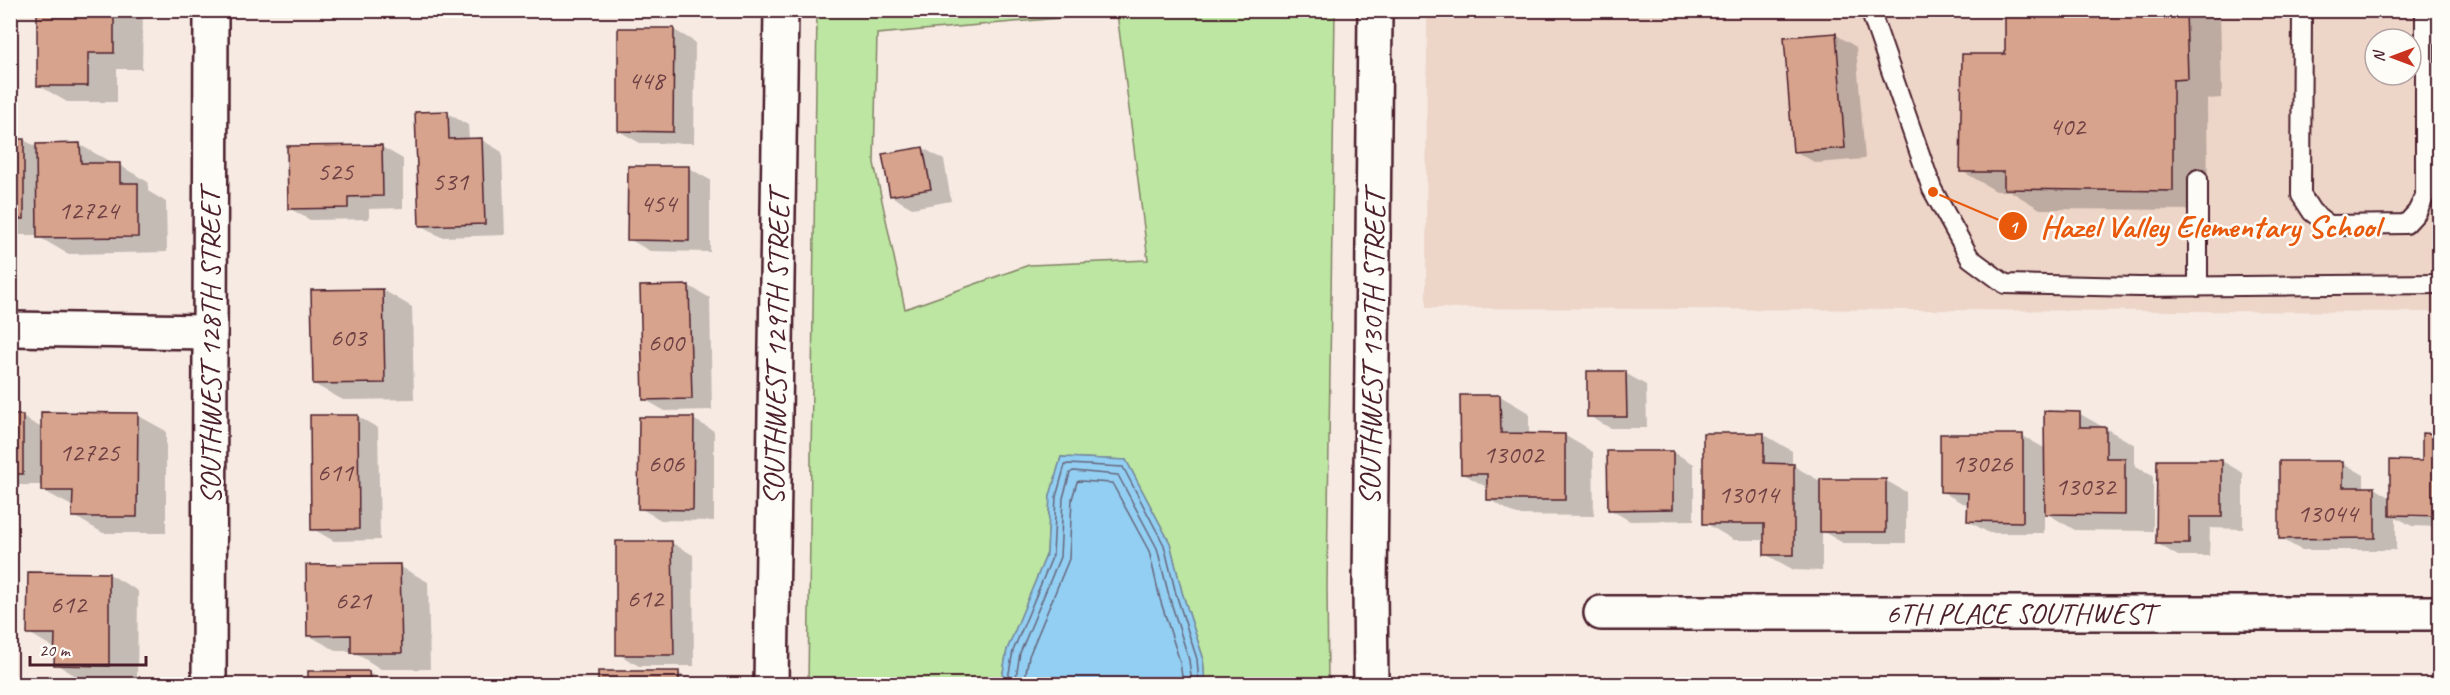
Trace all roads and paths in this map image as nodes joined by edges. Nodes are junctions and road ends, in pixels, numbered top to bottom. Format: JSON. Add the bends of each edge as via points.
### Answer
{"nodes":[{"id":1,"x":211,"y":10,"type":"edge"},
{"id":2,"x":781,"y":10,"type":"edge"},
{"id":3,"x":1376,"y":10,"type":"edge"},
{"id":4,"x":1869,"y":10,"type":"edge"},
{"id":5,"x":2302,"y":10,"type":"edge"},
{"id":6,"x":2425,"y":10,"type":"edge"},
{"id":7,"x":2199,"y":179,"type":"dead end"},
{"id":8,"x":2439,"y":284,"type":"edge"},
{"id":9,"x":2199,"y":287,"type":"junction"},
{"id":10,"x":10,"y":329,"type":"edge"},
{"id":11,"x":210,"y":332,"type":"junction"},
{"id":12,"x":1601,"y":613,"type":"dead end"},
{"id":13,"x":2439,"y":613,"type":"edge"},
{"id":14,"x":209,"y":684,"type":"edge"},
{"id":15,"x":771,"y":684,"type":"edge"},
{"id":16,"x":1371,"y":684,"type":"edge"}],
"edges":[{"from":1,"to":11,"type":"street","name":"SOUTHWEST 128TH STREET"},
{"from":2,"to":15,"type":"street","name":"SOUTHWEST 129TH STREET"},
{"from":3,"to":16,"type":"street","name":"SOUTHWEST 130TH STREET"},
{"from":4,"to":9,"type":"lane","via":[[1932,189],[1970,258],[2006,284]]},
{"from":5,"to":6,"type":"lane","via":[[2301,195],[2312,212],[2329,225],[2406,224],[2425,196]]},
{"from":7,"to":9,"type":"lane"},
{"from":8,"to":9,"type":"lane"},
{"from":10,"to":11,"type":"street"},
{"from":11,"to":14,"type":"street","name":"SOUTHWEST 128TH STREET"},
{"from":12,"to":13,"type":"street","name":"6TH PLACE SOUTHWEST"}]}
